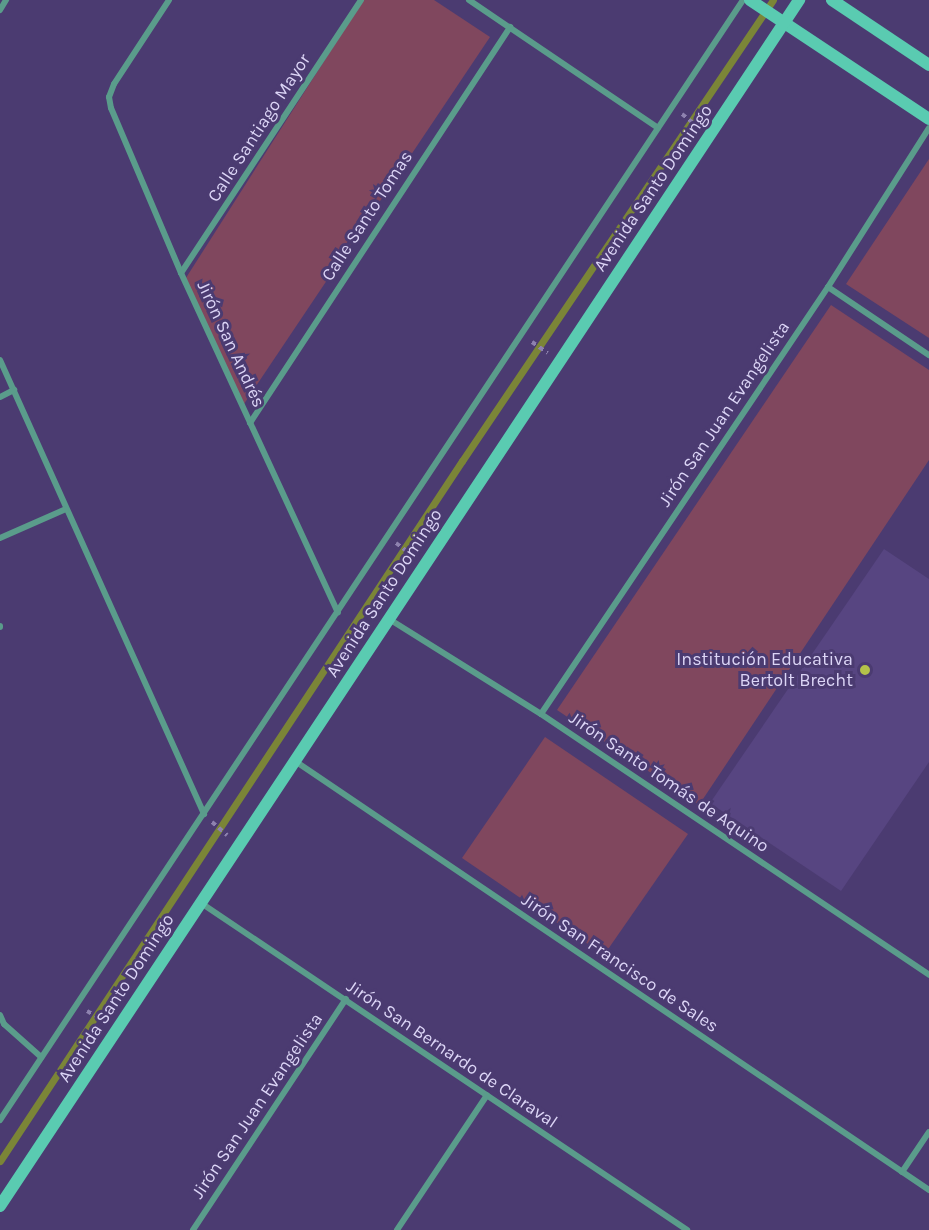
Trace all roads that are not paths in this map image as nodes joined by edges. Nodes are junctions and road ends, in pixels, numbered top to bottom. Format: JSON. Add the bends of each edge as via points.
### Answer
{"nodes":[{"id":1,"x":6,"y":0,"type":"edge"},
{"id":2,"x":169,"y":0,"type":"edge"},
{"id":3,"x":362,"y":0,"type":"edge"},
{"id":4,"x":469,"y":0,"type":"edge"},
{"id":5,"x":743,"y":0,"type":"edge"},
{"id":6,"x":750,"y":0,"type":"edge"},
{"id":7,"x":799,"y":0,"type":"edge"},
{"id":8,"x":832,"y":0,"type":"edge"},
{"id":9,"x":0,"y":10,"type":"edge"},
{"id":10,"x":784,"y":23,"type":"junction"},
{"id":11,"x":510,"y":27,"type":"junction"},
{"id":12,"x":929,"y":65,"type":"edge"},
{"id":13,"x":929,"y":119,"type":"edge"},
{"id":14,"x":658,"y":128,"type":"junction"},
{"id":15,"x":929,"y":128,"type":"edge"},
{"id":16,"x":181,"y":273,"type":"junction"},
{"id":17,"x":828,"y":287,"type":"junction"},
{"id":18,"x":929,"y":355,"type":"edge"},
{"id":19,"x":0,"y":360,"type":"edge"},
{"id":20,"x":14,"y":390,"type":"junction"},
{"id":21,"x":0,"y":397,"type":"edge"},
{"id":22,"x":250,"y":423,"type":"junction"},
{"id":23,"x":66,"y":509,"type":"junction"},
{"id":24,"x":0,"y":538,"type":"edge"},
{"id":25,"x":338,"y":613,"type":"junction"},
{"id":26,"x":389,"y":619,"type":"junction"},
{"id":27,"x":541,"y":714,"type":"junction"},
{"id":28,"x":295,"y":761,"type":"junction"},
{"id":29,"x":204,"y":814,"type":"junction"},
{"id":30,"x":201,"y":903,"type":"junction"},
{"id":31,"x":929,"y":975,"type":"edge"},
{"id":32,"x":346,"y":999,"type":"junction"},
{"id":33,"x":0,"y":1015,"type":"edge"},
{"id":34,"x":41,"y":1057,"type":"junction"},
{"id":35,"x":487,"y":1095,"type":"junction"},
{"id":36,"x":0,"y":1120,"type":"edge"},
{"id":37,"x":929,"y":1132,"type":"edge"},
{"id":38,"x":902,"y":1172,"type":"junction"},
{"id":39,"x":929,"y":1190,"type":"edge"},
{"id":40,"x":0,"y":1206,"type":"edge"},
{"id":41,"x":193,"y":1230,"type":"edge"},
{"id":42,"x":397,"y":1230,"type":"edge"},
{"id":43,"x":687,"y":1230,"type":"edge"}],
"edges":[{"from":1,"to":9,"type":"street"},
{"from":2,"to":16,"type":"street","name":"Jirón San Andrés","via":[[109,97]]},
{"from":3,"to":16,"type":"street","name":"Calle Santiago Mayor"},
{"from":4,"to":11,"type":"street"},
{"from":5,"to":14,"type":"street","name":"Avenida Santo Domingo"},
{"from":6,"to":10,"type":"main road"},
{"from":7,"to":10,"type":"main road","name":"Avenida Santo Domingo"},
{"from":8,"to":12,"type":"main road"},
{"from":10,"to":13,"type":"main road"},
{"from":10,"to":26,"type":"main road","name":"Avenida Santo Domingo"},
{"from":11,"to":14,"type":"street"},
{"from":11,"to":22,"type":"street","name":"Calle Santo Tomas"},
{"from":14,"to":25,"type":"street","name":"Avenida Santo Domingo"},
{"from":15,"to":17,"type":"street","name":"Jirón San Juan Evangelista"},
{"from":16,"to":22,"type":"street","name":"Jirón San Andrés"},
{"from":17,"to":18,"type":"street"},
{"from":17,"to":27,"type":"street","name":"Jirón San Juan Evangelista"},
{"from":19,"to":20,"type":"street"},
{"from":20,"to":21,"type":"street"},
{"from":20,"to":23,"type":"street"},
{"from":22,"to":25,"type":"street","name":"Jirón San Andrés"},
{"from":23,"to":24,"type":"street"},
{"from":23,"to":29,"type":"street"},
{"from":25,"to":29,"type":"street","name":"Avenida Santo Domingo"},
{"from":26,"to":27,"type":"street","name":"Jirón Santo Tomás de Aquino"},
{"from":26,"to":28,"type":"main road","name":"Avenida Santo Domingo"},
{"from":27,"to":31,"type":"street","name":"Jirón Santo Tomás de Aquino"},
{"from":28,"to":30,"type":"main road","name":"Avenida Santo Domingo"},
{"from":28,"to":38,"type":"street","name":"Jirón San Francisco de Sales"},
{"from":29,"to":34,"type":"street","name":"Avenida Santo Domingo"},
{"from":30,"to":32,"type":"street","name":"Jirón San Bernardo de Claraval"},
{"from":30,"to":40,"type":"main road","name":"Avenida Santo Domingo"},
{"from":32,"to":35,"type":"street","name":"Jirón San Bernardo de Claraval"},
{"from":32,"to":41,"type":"street","name":"Jirón San Juan Evangelista"},
{"from":33,"to":34,"type":"street","via":[[4,1024]]},
{"from":34,"to":36,"type":"street","name":"Avenida Santo Domingo"},
{"from":35,"to":42,"type":"street"},
{"from":35,"to":43,"type":"street","name":"Jirón San Bernardo de Claraval"},
{"from":37,"to":38,"type":"street"},
{"from":38,"to":39,"type":"street","name":"Jirón San Francisco de Sales"}]}
